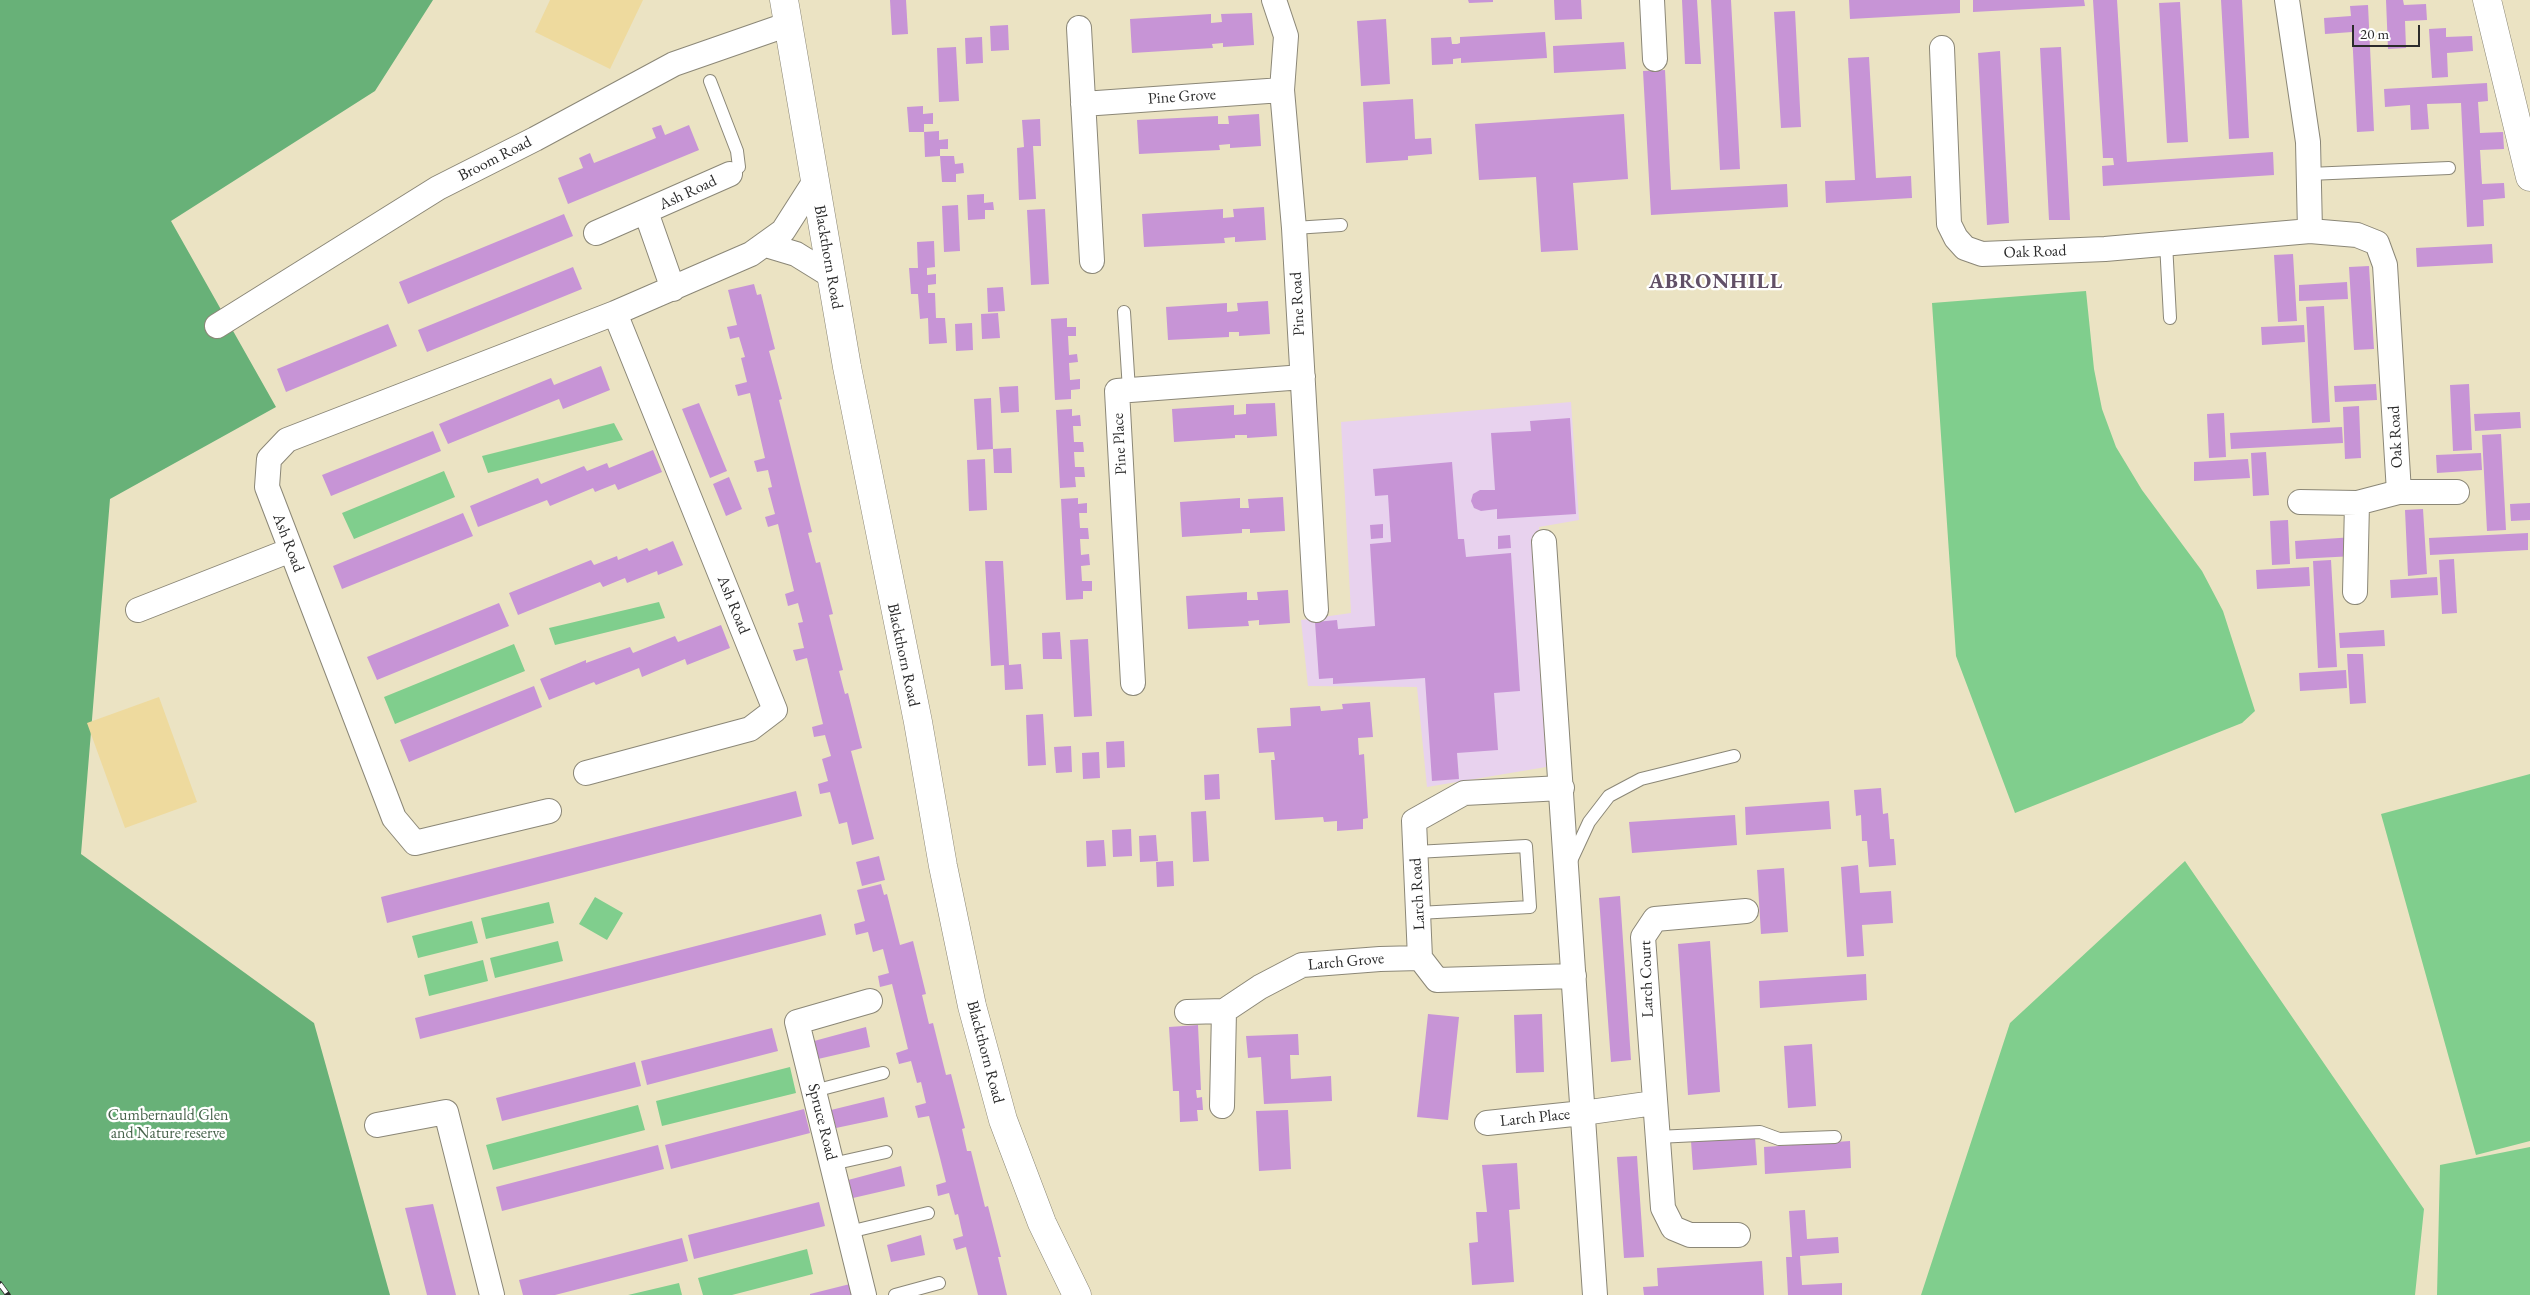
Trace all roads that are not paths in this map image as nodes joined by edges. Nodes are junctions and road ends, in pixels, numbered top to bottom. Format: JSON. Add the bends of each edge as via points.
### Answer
{"nodes":[{"id":1,"x":1274,"y":0,"type":"edge"},
{"id":2,"x":1652,"y":0,"type":"edge"},
{"id":3,"x":2287,"y":0,"type":"edge"},
{"id":4,"x":2487,"y":0,"type":"edge"},
{"id":5,"x":786,"y":12,"type":"edge"},
{"id":6,"x":1079,"y":28,"type":"dead end"},
{"id":7,"x":1942,"y":48,"type":"dead end"},
{"id":8,"x":1655,"y":59,"type":"dead end"},
{"id":9,"x":710,"y":81,"type":"dead end"},
{"id":10,"x":1282,"y":90,"type":"junction"},
{"id":11,"x":1083,"y":104,"type":"junction"},
{"id":12,"x":2449,"y":168,"type":"dead end"},
{"id":13,"x":730,"y":174,"type":"joint"},
{"id":14,"x":2309,"y":174,"type":"junction"},
{"id":15,"x":2530,"y":177,"type":"edge"},
{"id":16,"x":814,"y":180,"type":"junction"},
{"id":17,"x":646,"y":212,"type":"junction"},
{"id":18,"x":1341,"y":225,"type":"dead end"},
{"id":19,"x":1294,"y":228,"type":"junction"},
{"id":20,"x":2310,"y":232,"type":"junction"},
{"id":21,"x":596,"y":233,"type":"dead end"},
{"id":22,"x":2166,"y":243,"type":"junction"},
{"id":23,"x":766,"y":245,"type":"junction"},
{"id":24,"x":1092,"y":261,"type":"dead end"},
{"id":25,"x":830,"y":275,"type":"junction"},
{"id":26,"x":673,"y":289,"type":"junction"},
{"id":27,"x":1124,"y":312,"type":"dead end"},
{"id":28,"x":615,"y":313,"type":"junction"},
{"id":29,"x":2170,"y":318,"type":"dead end"},
{"id":30,"x":217,"y":326,"type":"dead end"},
{"id":31,"x":1302,"y":378,"type":"junction"},
{"id":32,"x":1129,"y":390,"type":"junction"},
{"id":33,"x":2399,"y":492,"type":"junction"},
{"id":34,"x":2457,"y":492,"type":"dead end"},
{"id":35,"x":2300,"y":502,"type":"dead end"},
{"id":36,"x":2357,"y":503,"type":"junction"},
{"id":37,"x":1544,"y":542,"type":"dead end"},
{"id":38,"x":291,"y":550,"type":"junction"},
{"id":39,"x":2354,"y":592,"type":"dead end"},
{"id":40,"x":138,"y":610,"type":"dead end"},
{"id":41,"x":1316,"y":610,"type":"dead end"},
{"id":42,"x":1132,"y":683,"type":"dead end"},
{"id":43,"x":1734,"y":756,"type":"dead end"},
{"id":44,"x":586,"y":773,"type":"dead end"},
{"id":45,"x":1562,"y":788,"type":"junction"},
{"id":46,"x":549,"y":811,"type":"dead end"},
{"id":47,"x":1416,"y":852,"type":"junction"},
{"id":48,"x":1567,"y":869,"type":"junction"},
{"id":49,"x":1746,"y":911,"type":"dead end"},
{"id":50,"x":1418,"y":913,"type":"junction"},
{"id":51,"x":1420,"y":958,"type":"junction"},
{"id":52,"x":1574,"y":976,"type":"junction"},
{"id":53,"x":870,"y":1001,"type":"dead end"},
{"id":54,"x":1224,"y":1011,"type":"junction"},
{"id":55,"x":1187,"y":1012,"type":"dead end"},
{"id":56,"x":884,"y":1073,"type":"dead end"},
{"id":57,"x":814,"y":1091,"type":"junction"},
{"id":58,"x":1654,"y":1103,"type":"junction"},
{"id":59,"x":1222,"y":1106,"type":"dead end"},
{"id":60,"x":1583,"y":1114,"type":"junction"},
{"id":61,"x":1487,"y":1123,"type":"dead end"},
{"id":62,"x":377,"y":1125,"type":"dead end"},
{"id":63,"x":1657,"y":1137,"type":"junction"},
{"id":64,"x":1835,"y":1137,"type":"dead end"},
{"id":65,"x":886,"y":1152,"type":"dead end"},
{"id":66,"x":832,"y":1164,"type":"junction"},
{"id":67,"x":928,"y":1213,"type":"dead end"},
{"id":68,"x":849,"y":1232,"type":"junction"},
{"id":69,"x":1738,"y":1235,"type":"dead end"},
{"id":70,"x":939,"y":1283,"type":"dead end"},
{"id":71,"x":1074,"y":1293,"type":"edge"},
{"id":72,"x":492,"y":1295,"type":"edge"},
{"id":73,"x":864,"y":1295,"type":"edge"},
{"id":74,"x":895,"y":1295,"type":"edge"},
{"id":75,"x":1595,"y":1295,"type":"edge"}],
"edges":[{"from":1,"to":10,"type":"street","name":"Pine Road","via":[[1286,36]]},
{"from":2,"to":8,"type":"street"},
{"from":3,"to":14,"type":"street","via":[[2308,142]]},
{"from":4,"to":15,"type":"street"},
{"from":5,"to":16,"type":"street","name":"Blackthorn Road"},
{"from":5,"to":30,"type":"street","name":"Broom Road","via":[[674,64],[438,188]]},
{"from":6,"to":11,"type":"street"},
{"from":7,"to":22,"type":"street","name":"Oak Road","via":[[1949,224],[1965,248],[1982,254]]},
{"from":9,"to":13,"type":"lane","via":[[737,151],[739,167]]},
{"from":10,"to":11,"type":"street","name":"Pine Grove"},
{"from":10,"to":19,"type":"street","name":"Pine Road"},
{"from":11,"to":24,"type":"street"},
{"from":12,"to":14,"type":"lane"},
{"from":13,"to":17,"type":"street","name":"Ash Road"},
{"from":14,"to":20,"type":"street"},
{"from":16,"to":23,"type":"street","name":"Ash Road","via":[[783,231]]},
{"from":16,"to":25,"type":"street","name":"Blackthorn Road"},
{"from":17,"to":21,"type":"street","name":"Ash Road"},
{"from":17,"to":26,"type":"street","name":"Ash Road"},
{"from":18,"to":19,"type":"lane"},
{"from":19,"to":31,"type":"street","name":"Pine Road"},
{"from":20,"to":22,"type":"street","name":"Oak Road"},
{"from":20,"to":33,"type":"street","name":"Oak Road","via":[[2357,235],[2377,243],[2385,265]]},
{"from":22,"to":29,"type":"lane"},
{"from":23,"to":25,"type":"street","via":[[796,254]]},
{"from":23,"to":26,"type":"street","name":"Ash Road"},
{"from":25,"to":71,"type":"street","name":"Blackthorn Road","via":[[972,1006],[1003,1120],[1042,1223]]},
{"from":26,"to":28,"type":"street","name":"Ash Road"},
{"from":27,"to":32,"type":"lane"},
{"from":28,"to":38,"type":"street","name":"Ash Road","via":[[287,440],[269,459],[267,487]]},
{"from":28,"to":44,"type":"street","name":"Ash Road","via":[[775,710],[750,729]]},
{"from":31,"to":32,"type":"street","name":"Pine Place"},
{"from":31,"to":41,"type":"street","name":"Pine Road"},
{"from":32,"to":42,"type":"street","name":"Pine Place","via":[[1117,391]]},
{"from":33,"to":34,"type":"street","name":"Oak Road"},
{"from":33,"to":36,"type":"street","name":"Oak Road"},
{"from":35,"to":36,"type":"street","name":"Oak Road"},
{"from":36,"to":39,"type":"street"},
{"from":37,"to":45,"type":"street"},
{"from":38,"to":40,"type":"street"},
{"from":38,"to":46,"type":"street","name":"Ash Road","via":[[394,818],[415,843]]},
{"from":43,"to":48,"type":"lane","via":[[1641,779],[1609,796],[1590,822]]},
{"from":45,"to":47,"type":"street","name":"Larch Road","via":[[1464,793],[1414,821]]},
{"from":45,"to":48,"type":"street"},
{"from":47,"to":50,"type":"street","name":"Larch Road"},
{"from":47,"to":50,"type":"lane","via":[[1526,846],[1530,907]]},
{"from":48,"to":52,"type":"street"},
{"from":49,"to":58,"type":"street","name":"Larch Court","via":[[1655,919],[1643,936]]},
{"from":50,"to":51,"type":"street","name":"Larch Road"},
{"from":51,"to":52,"type":"street","via":[[1437,980]]},
{"from":51,"to":54,"type":"street","name":"Larch Grove","via":[[1302,965],[1260,986]]},
{"from":52,"to":60,"type":"street"},
{"from":53,"to":57,"type":"street","name":"Spruce Road","via":[[797,1022]]},
{"from":54,"to":55,"type":"street"},
{"from":54,"to":59,"type":"street"},
{"from":56,"to":57,"type":"lane"},
{"from":57,"to":66,"type":"street","name":"Spruce Road"},
{"from":58,"to":60,"type":"street"},
{"from":58,"to":63,"type":"street","name":"Larch Court"},
{"from":60,"to":61,"type":"street","name":"Larch Place"},
{"from":60,"to":75,"type":"street"},
{"from":62,"to":72,"type":"street","via":[[446,1112]]},
{"from":63,"to":64,"type":"lane","via":[[1760,1132],[1779,1139]]},
{"from":63,"to":69,"type":"street","name":"Larch Court","via":[[1663,1208],[1673,1228],[1690,1235]]},
{"from":65,"to":66,"type":"lane"},
{"from":66,"to":68,"type":"street","name":"Spruce Road"},
{"from":67,"to":68,"type":"lane"},
{"from":68,"to":73,"type":"street","name":"Spruce Road"},
{"from":70,"to":74,"type":"lane"}]}
